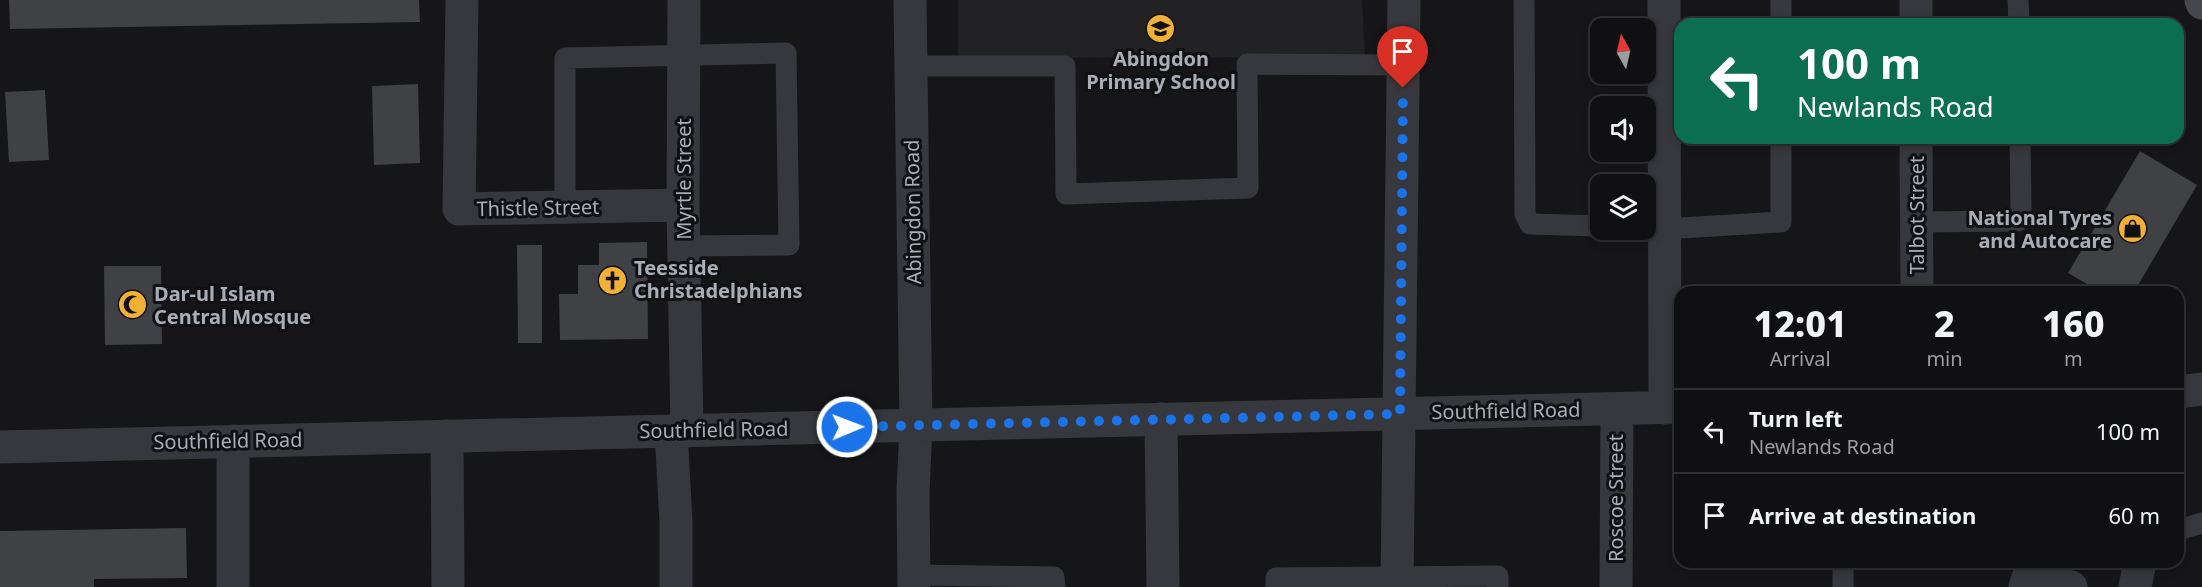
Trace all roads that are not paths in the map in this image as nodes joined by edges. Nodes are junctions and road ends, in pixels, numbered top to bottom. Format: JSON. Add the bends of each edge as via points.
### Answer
{"nodes":[{"id":1,"x":462,"y":0,"type":"edge"},
{"id":2,"x":684,"y":0,"type":"edge"},
{"id":3,"x":910,"y":0,"type":"edge"},
{"id":4,"x":1404,"y":0,"type":"edge"},
{"id":5,"x":1524,"y":0,"type":"edge"},
{"id":6,"x":1664,"y":0,"type":"edge"},
{"id":7,"x":1781,"y":0,"type":"edge"},
{"id":8,"x":1916,"y":0,"type":"edge"},
{"id":9,"x":2019,"y":0,"type":"edge"},
{"id":10,"x":1781,"y":18,"type":"edge"},
{"id":11,"x":1916,"y":18,"type":"edge"},
{"id":12,"x":2019,"y":18,"type":"edge"},
{"id":13,"x":683,"y":54,"type":"junction"},
{"id":14,"x":1403,"y":65,"type":"junction"},
{"id":15,"x":911,"y":66,"type":"junction"},
{"id":16,"x":1781,"y":144,"type":"edge"},
{"id":17,"x":1916,"y":144,"type":"edge"},
{"id":18,"x":2020,"y":144,"type":"edge"},
{"id":19,"x":1656,"y":204,"type":"edge"},
{"id":20,"x":683,"y":205,"type":"junction"},
{"id":21,"x":565,"y":207,"type":"junction"},
{"id":22,"x":1917,"y":222,"type":"junction"},
{"id":23,"x":1590,"y":226,"type":"edge"},
{"id":24,"x":1656,"y":229,"type":"edge"},
{"id":25,"x":1656,"y":239,"type":"edge"},
{"id":26,"x":684,"y":246,"type":"junction"},
{"id":27,"x":1917,"y":286,"type":"edge"},
{"id":28,"x":2202,"y":389,"type":"edge"},
{"id":29,"x":2184,"y":391,"type":"edge"},
{"id":30,"x":1673,"y":407,"type":"edge"},
{"id":31,"x":1617,"y":409,"type":"junction"},
{"id":32,"x":1400,"y":414,"type":"junction"},
{"id":33,"x":1161,"y":419,"type":"junction"},
{"id":34,"x":916,"y":425,"type":"junction"},
{"id":35,"x":679,"y":431,"type":"junction"},
{"id":36,"x":447,"y":436,"type":"junction"},
{"id":37,"x":233,"y":441,"type":"junction"},
{"id":38,"x":0,"y":447,"type":"edge"},
{"id":39,"x":2202,"y":523,"type":"edge"},
{"id":40,"x":2184,"y":528,"type":"edge"},
{"id":41,"x":1843,"y":568,"type":"edge"},
{"id":42,"x":2139,"y":568,"type":"edge"},
{"id":43,"x":914,"y":581,"type":"edge"},
{"id":44,"x":1396,"y":582,"type":"edge"},
{"id":45,"x":233,"y":587,"type":"edge"},
{"id":46,"x":448,"y":587,"type":"edge"},
{"id":47,"x":676,"y":587,"type":"edge"},
{"id":48,"x":1054,"y":587,"type":"edge"},
{"id":49,"x":1163,"y":587,"type":"edge"},
{"id":50,"x":1276,"y":587,"type":"edge"},
{"id":51,"x":1498,"y":587,"type":"edge"},
{"id":52,"x":1616,"y":587,"type":"edge"},
{"id":53,"x":1843,"y":587,"type":"edge"},
{"id":54,"x":2025,"y":587,"type":"edge"},
{"id":55,"x":2071,"y":587,"type":"edge"},
{"id":56,"x":2135,"y":587,"type":"edge"}],
"edges":[{"from":1,"to":21,"type":"street","name":"Thistle Street","via":[[459,209]]},
{"from":2,"to":13,"type":"street","name":"Myrtle Street"},
{"from":3,"to":15,"type":"street","name":"Abingdon Road"},
{"from":4,"to":14,"type":"street"},
{"from":5,"to":23,"type":"lane","via":[[1525,214],[1530,224]]},
{"from":6,"to":19,"type":"street"},
{"from":7,"to":10,"type":"lane"},
{"from":8,"to":11,"type":"street"},
{"from":9,"to":12,"type":"lane"},
{"from":13,"to":20,"type":"street","name":"Myrtle Street"},
{"from":13,"to":21,"type":"lane","via":[[565,58]]},
{"from":13,"to":26,"type":"lane","via":[[786,53],[789,245]]},
{"from":14,"to":15,"type":"lane","via":[[1247,64],[1248,188],[1066,194],[1065,66]]},
{"from":14,"to":32,"type":"street"},
{"from":15,"to":34,"type":"street","name":"Abingdon Road"},
{"from":16,"to":24,"type":"lane","via":[[1781,222]]},
{"from":17,"to":22,"type":"street","name":"Talbot Street"},
{"from":18,"to":22,"type":"lane","via":[[2018,221]]},
{"from":20,"to":21,"type":"street","name":"Thistle Street"},
{"from":20,"to":26,"type":"street","name":"Myrtle Street"},
{"from":22,"to":27,"type":"street","name":"Talbot Street"},
{"from":25,"to":30,"type":"street"},
{"from":26,"to":35,"type":"street","name":"Myrtle Street"},
{"from":28,"to":29,"type":"street"},
{"from":30,"to":31,"type":"street","name":"Southfield Road"},
{"from":31,"to":32,"type":"street","name":"Southfield Road"},
{"from":31,"to":52,"type":"street","name":"Roscoe Street"},
{"from":32,"to":33,"type":"street","name":"Southfield Road"},
{"from":32,"to":44,"type":"street"},
{"from":33,"to":34,"type":"street","name":"Southfield Road"},
{"from":33,"to":49,"type":"street"},
{"from":34,"to":35,"type":"street","name":"Southfield Road"},
{"from":34,"to":43,"type":"street","name":"Abingdon Road"},
{"from":35,"to":36,"type":"street","name":"Southfield Road"},
{"from":35,"to":47,"type":"street","name":"Myrtle Street"},
{"from":36,"to":37,"type":"street","name":"Southfield Road"},
{"from":36,"to":46,"type":"street"},
{"from":37,"to":38,"type":"street","name":"Southfield Road"},
{"from":37,"to":45,"type":"street"},
{"from":39,"to":40,"type":"lane"},
{"from":41,"to":53,"type":"lane"},
{"from":42,"to":56,"type":"street"},
{"from":43,"to":48,"type":"lane","via":[[1054,577]]},
{"from":44,"to":50,"type":"lane","via":[[1276,578]]},
{"from":44,"to":51,"type":"lane","via":[[1498,576]]},
{"from":54,"to":55,"type":"street","via":[[2028,575]]}]}
